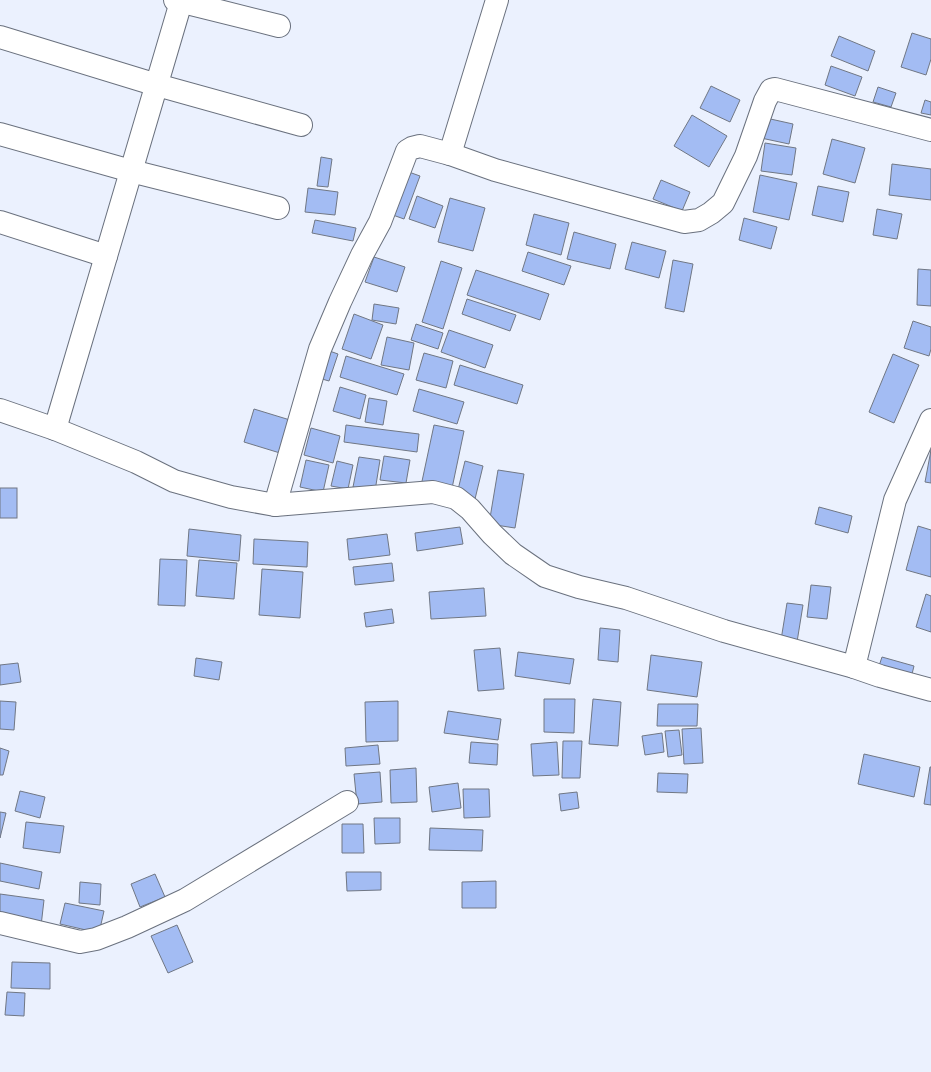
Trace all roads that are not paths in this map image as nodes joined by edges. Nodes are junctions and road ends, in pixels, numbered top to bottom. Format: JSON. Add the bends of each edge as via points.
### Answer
{"nodes":[{"id":1,"x":497,"y":0,"type":"edge"},
{"id":2,"x":178,"y":1,"type":"edge"},
{"id":3,"x":220,"y":6,"type":"edge"},
{"id":4,"x":279,"y":26,"type":"dead end"},
{"id":5,"x":0,"y":37,"type":"edge"},
{"id":6,"x":157,"y":85,"type":"junction"},
{"id":7,"x":301,"y":124,"type":"dead end"},
{"id":8,"x":931,"y":130,"type":"edge"},
{"id":9,"x":0,"y":134,"type":"edge"},
{"id":10,"x":450,"y":154,"type":"junction"},
{"id":11,"x":131,"y":172,"type":"junction"},
{"id":12,"x":278,"y":208,"type":"dead end"},
{"id":13,"x":0,"y":222,"type":"edge"},
{"id":14,"x":106,"y":256,"type":"junction"},
{"id":15,"x":0,"y":410,"type":"edge"},
{"id":16,"x":931,"y":420,"type":"edge"},
{"id":17,"x":55,"y":429,"type":"junction"},
{"id":18,"x":275,"y":505,"type":"junction"},
{"id":19,"x":854,"y":667,"type":"junction"},
{"id":20,"x":931,"y":690,"type":"edge"},
{"id":21,"x":347,"y":802,"type":"dead end"},
{"id":22,"x":0,"y":923,"type":"edge"}],
"edges":[{"from":1,"to":10,"type":"street"},
{"from":2,"to":3,"type":"street"},
{"from":2,"to":6,"type":"street"},
{"from":3,"to":4,"type":"street"},
{"from":5,"to":6,"type":"street"},
{"from":6,"to":7,"type":"street"},
{"from":6,"to":11,"type":"street"},
{"from":8,"to":10,"type":"street","via":[[771,90],[746,156],[723,203],[699,220],[684,222],[495,170]]},
{"from":9,"to":11,"type":"street"},
{"from":10,"to":18,"type":"street","via":[[420,146],[407,151],[380,222],[362,255],[320,349]]},
{"from":11,"to":12,"type":"street"},
{"from":11,"to":14,"type":"street"},
{"from":13,"to":14,"type":"street"},
{"from":14,"to":17,"type":"street"},
{"from":15,"to":17,"type":"street"},
{"from":16,"to":19,"type":"street","via":[[896,500]]},
{"from":17,"to":18,"type":"street","via":[[136,462],[174,481],[231,497]]},
{"from":18,"to":19,"type":"street","via":[[433,492],[456,498],[513,554],[546,576],[626,598],[724,631]]},
{"from":19,"to":20,"type":"street"},
{"from":21,"to":22,"type":"street","via":[[185,900],[96,939],[80,942]]}]}
